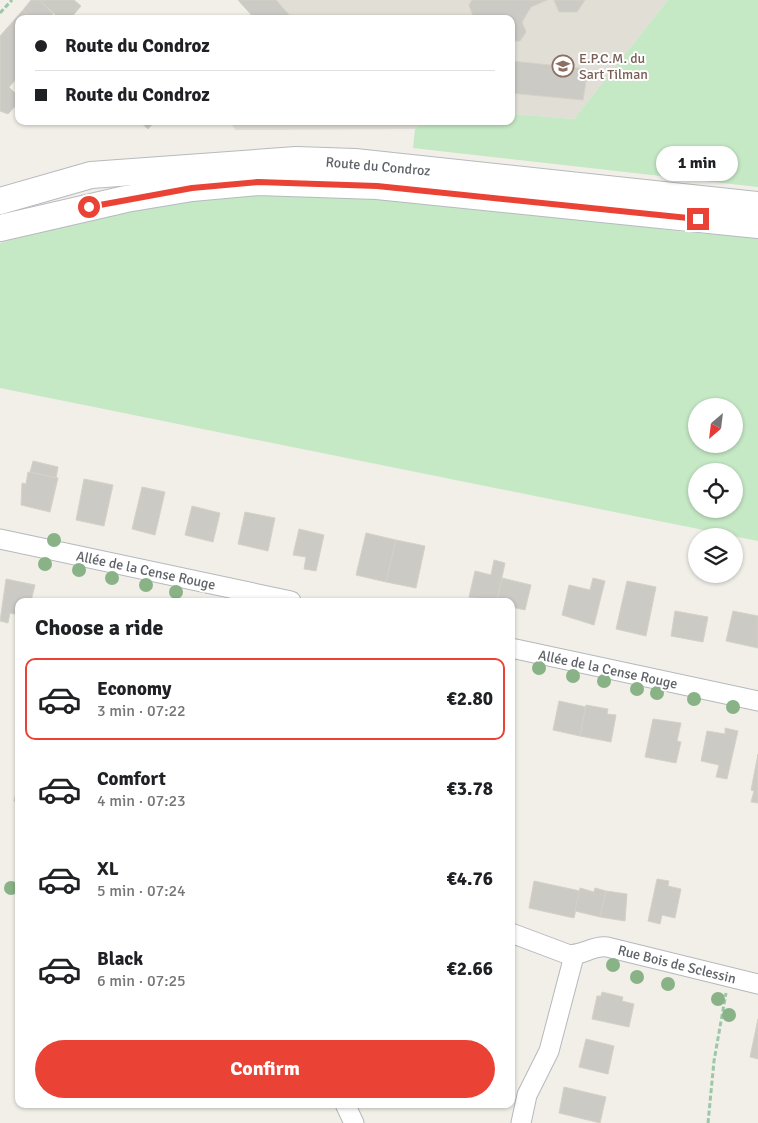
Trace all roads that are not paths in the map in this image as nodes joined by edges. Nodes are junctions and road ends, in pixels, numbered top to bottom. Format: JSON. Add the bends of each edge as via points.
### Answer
{"nodes":[{"id":1,"x":91,"y":175,"type":"junction"},
{"id":2,"x":0,"y":189,"type":"edge"},
{"id":3,"x":0,"y":201,"type":"edge"},
{"id":4,"x":758,"y":205,"type":"edge"},
{"id":5,"x":758,"y":225,"type":"edge"},
{"id":6,"x":0,"y":228,"type":"edge"},
{"id":7,"x":0,"y":539,"type":"edge"},
{"id":8,"x":237,"y":596,"type":"edge"},
{"id":9,"x":259,"y":598,"type":"edge"},
{"id":10,"x":515,"y":649,"type":"edge"},
{"id":11,"x":758,"y":701,"type":"edge"},
{"id":12,"x":515,"y":934,"type":"edge"},
{"id":13,"x":574,"y":956,"type":"junction"},
{"id":14,"x":758,"y":984,"type":"edge"},
{"id":15,"x":347,"y":1108,"type":"edge"},
{"id":16,"x":354,"y":1123,"type":"edge"},
{"id":17,"x":521,"y":1123,"type":"edge"}],
"edges":[{"from":1,"to":2,"type":"main road","via":[[32,180]]},
{"from":1,"to":3,"type":"main road","name":"Route du Condroz"},
{"from":1,"to":4,"type":"main road","name":"Route du Condroz","via":[[296,160],[355,162]]},
{"from":5,"to":6,"type":"main road","name":"Route du Condroz","via":[[377,186],[258,182],[144,196]]},
{"from":7,"to":8,"type":"street","name":"Allée de la Cense Rouge"},
{"from":8,"to":9,"type":"street","name":"Allée de la Cense Rouge"},
{"from":10,"to":11,"type":"street","name":"Allée de la Cense Rouge"},
{"from":12,"to":13,"type":"street"},
{"from":13,"to":14,"type":"street","name":"Rue Bois de Sclessin","via":[[607,947]]},
{"from":13,"to":17,"type":"street","via":[[549,1051],[527,1095]]},
{"from":15,"to":16,"type":"street"}]}
